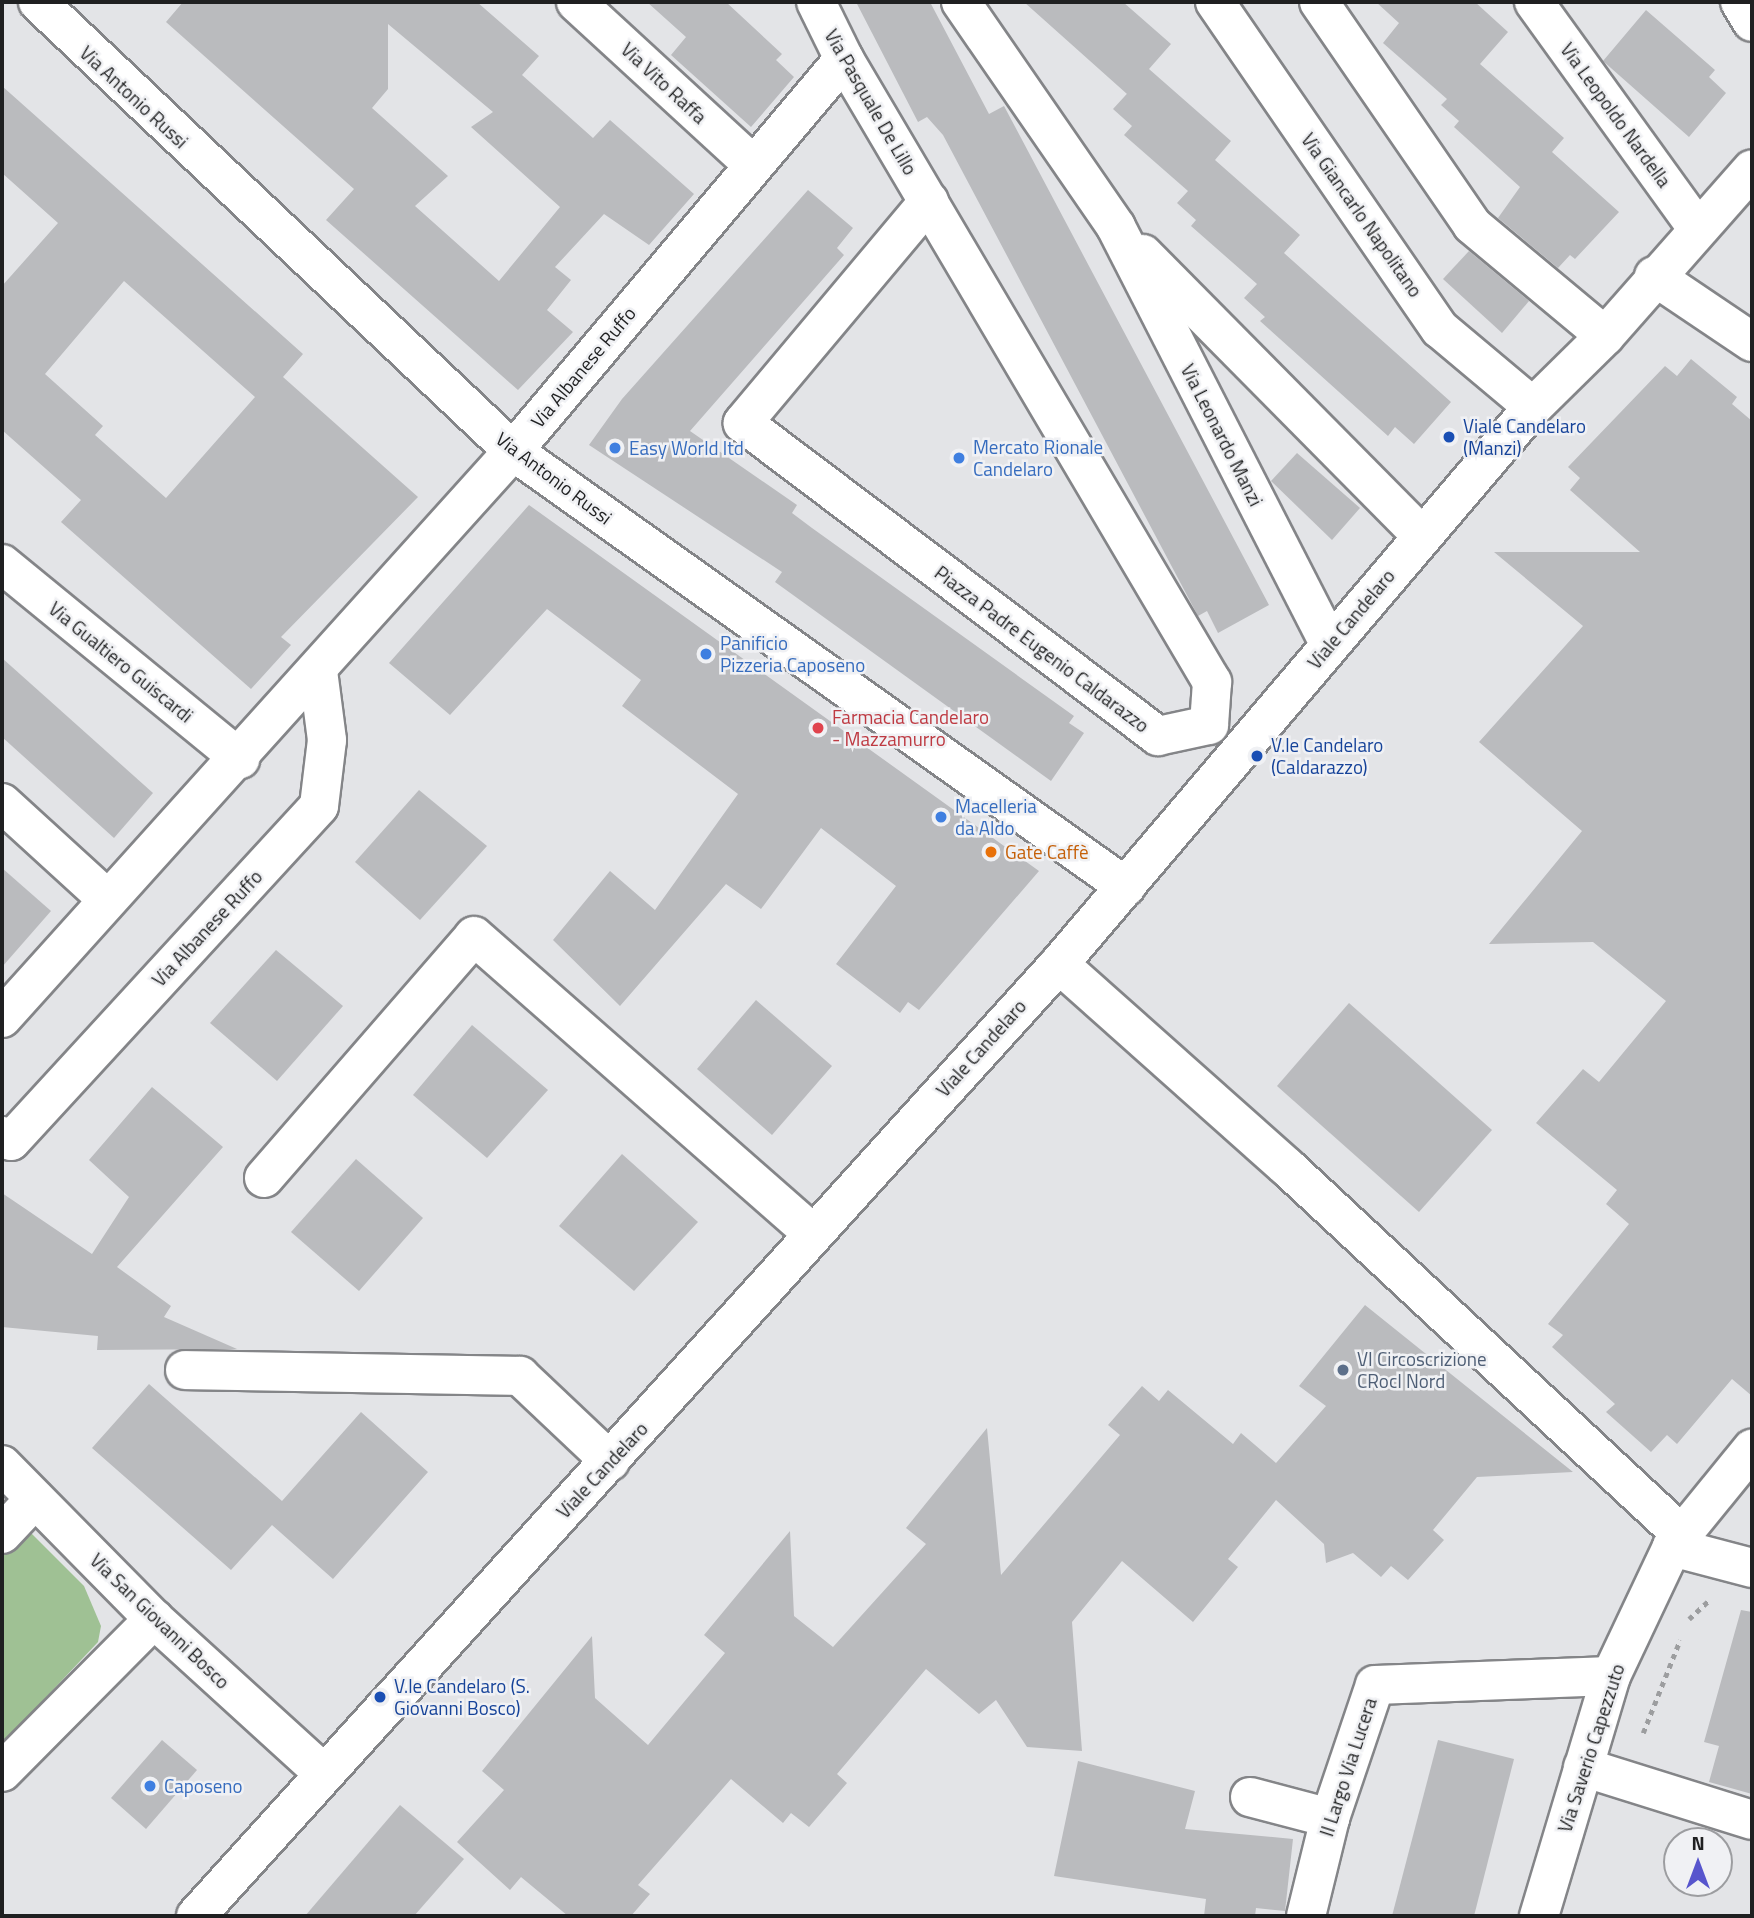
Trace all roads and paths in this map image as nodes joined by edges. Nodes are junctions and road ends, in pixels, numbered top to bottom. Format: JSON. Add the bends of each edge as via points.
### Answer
{"nodes":[{"id":1,"x":38,"y":2,"type":"edge"},
{"id":2,"x":576,"y":2,"type":"edge"},
{"id":3,"x":816,"y":2,"type":"edge"},
{"id":4,"x":961,"y":2,"type":"edge"},
{"id":5,"x":1215,"y":2,"type":"edge"},
{"id":6,"x":1319,"y":2,"type":"edge"},
{"id":7,"x":1534,"y":2,"type":"edge"},
{"id":8,"x":1740,"y":2,"type":"edge"},
{"id":9,"x":1752,"y":22,"type":"edge"},
{"id":10,"x":844,"y":60,"type":"junction"},
{"id":11,"x":752,"y":164,"type":"junction"},
{"id":12,"x":1752,"y":169,"type":"edge"},
{"id":13,"x":929,"y":201,"type":"junction"},
{"id":14,"x":1116,"y":227,"type":"junction"},
{"id":15,"x":1697,"y":228,"type":"junction"},
{"id":16,"x":1654,"y":276,"type":"junction"},
{"id":17,"x":1605,"y":336,"type":"junction"},
{"id":18,"x":1752,"y":342,"type":"edge"},
{"id":19,"x":1534,"y":407,"type":"junction"},
{"id":20,"x":513,"y":451,"type":"junction"},
{"id":21,"x":1422,"y":536,"type":"junction"},
{"id":22,"x":8,"y":580,"type":"edge"},
{"id":23,"x":1329,"y":643,"type":"junction"},
{"id":24,"x":318,"y":671,"type":"junction"},
{"id":25,"x":1209,"y":725,"type":"junction"},
{"id":26,"x":240,"y":759,"type":"junction"},
{"id":27,"x":1231,"y":765,"type":"junction"},
{"id":28,"x":2,"y":803,"type":"edge"},
{"id":29,"x":1126,"y":887,"type":"junction"},
{"id":30,"x":105,"y":898,"type":"junction"},
{"id":31,"x":1059,"y":964,"type":"junction"},
{"id":32,"x":3,"y":1015,"type":"edge"},
{"id":33,"x":2,"y":1136,"type":"edge"},
{"id":34,"x":264,"y":1178,"type":"dead end"},
{"id":35,"x":812,"y":1233,"type":"junction"},
{"id":36,"x":186,"y":1370,"type":"dead end"},
{"id":37,"x":1752,"y":1449,"type":"edge"},
{"id":38,"x":610,"y":1461,"type":"junction"},
{"id":39,"x":2,"y":1465,"type":"edge"},
{"id":40,"x":35,"y":1499,"type":"junction"},
{"id":41,"x":2,"y":1534,"type":"edge"},
{"id":42,"x":1677,"y":1541,"type":"junction"},
{"id":43,"x":1748,"y":1567,"type":"edge"},
{"id":44,"x":154,"y":1619,"type":"junction"},
{"id":45,"x":1611,"y":1676,"type":"junction"},
{"id":46,"x":1583,"y":1767,"type":"junction"},
{"id":47,"x":2,"y":1772,"type":"edge"},
{"id":48,"x":323,"y":1773,"type":"junction"},
{"id":49,"x":1624,"y":1781,"type":"junction"},
{"id":50,"x":1250,"y":1797,"type":"dead end"},
{"id":51,"x":1330,"y":1818,"type":"junction"},
{"id":52,"x":1752,"y":1820,"type":"edge"},
{"id":53,"x":208,"y":1912,"type":"edge"},
{"id":54,"x":1306,"y":1916,"type":"edge"},
{"id":55,"x":1539,"y":1916,"type":"edge"}],
"edges":[{"from":1,"to":20,"type":"street","name":"Via Antonio Russi"},
{"from":2,"to":11,"type":"street","name":"Via Vito Raffa"},
{"from":3,"to":10,"type":"street","name":"Via Pasquale De Lillo"},
{"from":4,"to":14,"type":"street","name":"Via Leonardo Manzi"},
{"from":5,"to":19,"type":"street","name":"Via Giancarlo Napolitano","via":[[1440,328]]},
{"from":6,"to":17,"type":"street","via":[[1472,225]]},
{"from":7,"to":15,"type":"street","name":"Via Leopoldo Nardella"},
{"from":8,"to":9,"type":"street"},
{"from":10,"to":11,"type":"street","name":"Via Albanese Ruffo"},
{"from":10,"to":13,"type":"street","name":"Via Pasquale De Lillo"},
{"from":11,"to":20,"type":"street","name":"Via Albanese Ruffo"},
{"from":12,"to":15,"type":"street","name":"Viale Candelaro"},
{"from":13,"to":25,"type":"street","via":[[1212,682]]},
{"from":13,"to":25,"type":"street","name":"Piazza Padre Eugenio Caldarazzo","via":[[743,423],[1158,736]]},
{"from":14,"to":21,"type":"street","name":"Via Leonardo Manzi"},
{"from":14,"to":23,"type":"street","name":"Via Leonardo Manzi"},
{"from":15,"to":16,"type":"street","name":"Viale Candelaro"},
{"from":16,"to":17,"type":"street","name":"Viale Candelaro"},
{"from":16,"to":18,"type":"street"},
{"from":17,"to":19,"type":"street","name":"Viale Candelaro"},
{"from":19,"to":21,"type":"street","name":"Viale Candelaro"},
{"from":20,"to":24,"type":"street","name":"Via Albanese Ruffo"},
{"from":20,"to":29,"type":"street","name":"Via Antonio Russi"},
{"from":21,"to":23,"type":"street","name":"Viale Candelaro"},
{"from":22,"to":26,"type":"street","name":"Via Gualtiero Guiscardi"},
{"from":23,"to":27,"type":"street","name":"Viale Candelaro"},
{"from":24,"to":26,"type":"street","name":"Via Albanese Ruffo"},
{"from":24,"to":33,"type":"street","name":"Via Albanese Ruffo","via":[[327,740],[319,806],[11,1141]]},
{"from":25,"to":27,"type":"street"},
{"from":26,"to":30,"type":"street","name":"Via Albanese Ruffo"},
{"from":27,"to":29,"type":"street","name":"Viale Candelaro"},
{"from":28,"to":30,"type":"street"},
{"from":29,"to":31,"type":"street","name":"Viale Candelaro"},
{"from":30,"to":32,"type":"street","name":"Via Albanese Ruffo"},
{"from":31,"to":35,"type":"street","name":"Viale Candelaro"},
{"from":31,"to":42,"type":"street","via":[[1202,1091]]},
{"from":34,"to":35,"type":"street","via":[[474,936]]},
{"from":35,"to":38,"type":"street","name":"Viale Candelaro"},
{"from":36,"to":38,"type":"street","via":[[520,1376]]},
{"from":37,"to":42,"type":"street","name":"Via Saverio Capezzuto"},
{"from":38,"to":48,"type":"street","name":"Viale Candelaro"},
{"from":39,"to":40,"type":"street","name":"Via San Giovanni Bosco"},
{"from":40,"to":41,"type":"street"},
{"from":40,"to":44,"type":"street","name":"Via San Giovanni Bosco"},
{"from":42,"to":43,"type":"street"},
{"from":42,"to":45,"type":"street","name":"Via Saverio Capezzuto"},
{"from":43,"to":49,"type":"path","via":[[1688,1620]]},
{"from":44,"to":47,"type":"street"},
{"from":44,"to":48,"type":"street","name":"Via San Giovanni Bosco"},
{"from":45,"to":46,"type":"street","name":"Via Saverio Capezzuto"},
{"from":45,"to":51,"type":"street","name":"II Largo Via Lucera","via":[[1375,1685]]},
{"from":46,"to":49,"type":"street"},
{"from":46,"to":55,"type":"street","name":"Via Saverio Capezzuto"},
{"from":48,"to":53,"type":"street","name":"Viale Candelaro"},
{"from":49,"to":52,"type":"street"},
{"from":50,"to":51,"type":"street"},
{"from":51,"to":54,"type":"street","name":"II Largo Via Lucera"}]}
